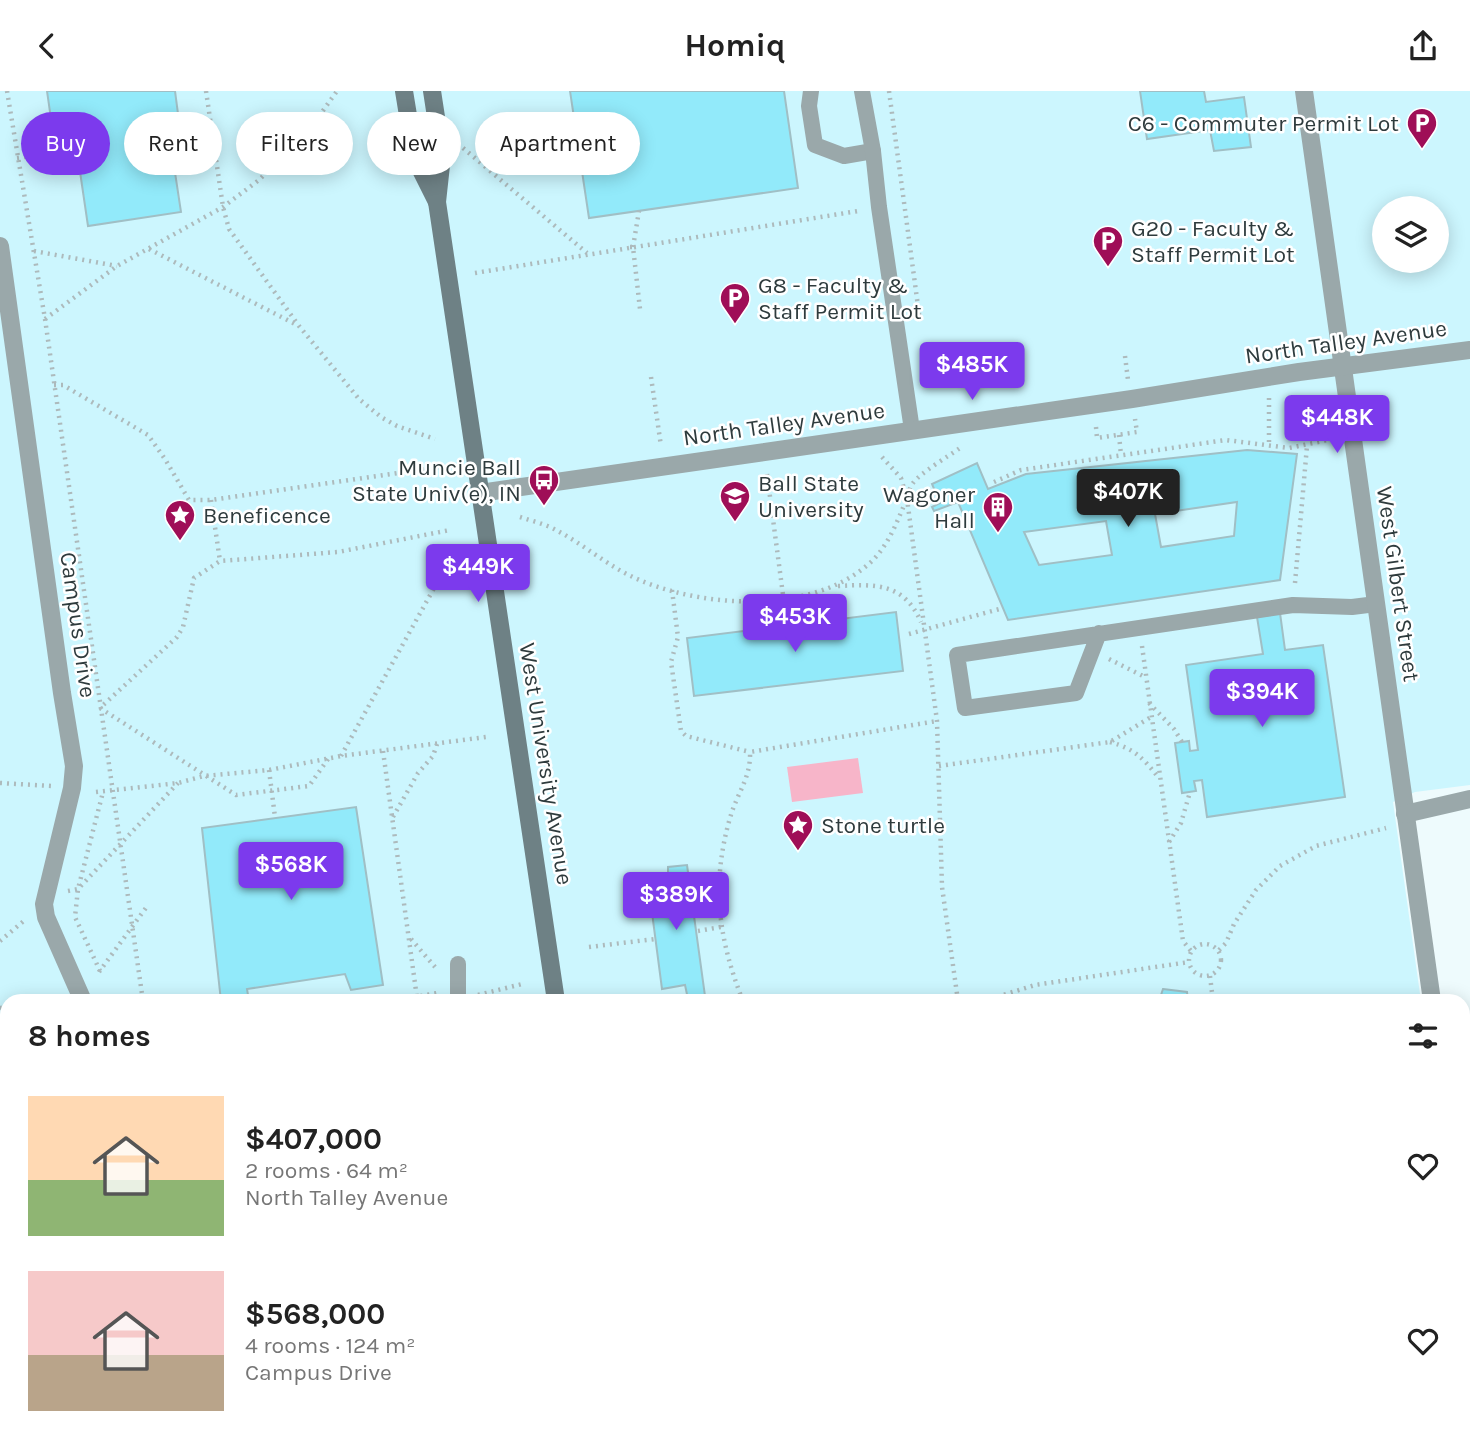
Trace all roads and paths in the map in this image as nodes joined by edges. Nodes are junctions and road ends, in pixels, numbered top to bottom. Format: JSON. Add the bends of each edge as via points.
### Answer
{"nodes":[{"id":1,"x":6,"y":91,"type":"edge"},
{"id":2,"x":206,"y":91,"type":"edge"},
{"id":3,"x":337,"y":91,"type":"edge"},
{"id":4,"x":404,"y":91,"type":"edge"},
{"id":5,"x":432,"y":91,"type":"edge"},
{"id":6,"x":811,"y":91,"type":"edge"},
{"id":7,"x":862,"y":91,"type":"edge"},
{"id":8,"x":889,"y":91,"type":"edge"},
{"id":9,"x":1304,"y":91,"type":"edge"},
{"id":10,"x":461,"y":148,"type":"edge"},
{"id":11,"x":873,"y":151,"type":"junction"},
{"id":12,"x":18,"y":158,"type":"junction"},
{"id":13,"x":21,"y":158,"type":"edge"},
{"id":14,"x":437,"y":202,"type":"junction"},
{"id":15,"x":223,"y":207,"type":"junction"},
{"id":16,"x":863,"y":210,"type":"dead end"},
{"id":17,"x":639,"y":211,"type":"dead end"},
{"id":18,"x":0,"y":246,"type":"edge"},
{"id":19,"x":633,"y":247,"type":"junction"},
{"id":20,"x":148,"y":249,"type":"junction"},
{"id":21,"x":34,"y":251,"type":"junction"},
{"id":22,"x":587,"y":253,"type":"junction"},
{"id":23,"x":117,"y":266,"type":"junction"},
{"id":24,"x":475,"y":273,"type":"dead end"},
{"id":25,"x":640,"y":309,"type":"dead end"},
{"id":26,"x":45,"y":319,"type":"junction"},
{"id":27,"x":299,"y":326,"type":"junction"},
{"id":28,"x":921,"y":327,"type":"dead end"},
{"id":29,"x":1470,"y":350,"type":"edge"},
{"id":30,"x":1344,"y":367,"type":"junction"},
{"id":31,"x":651,"y":377,"type":"dead end"},
{"id":32,"x":54,"y":385,"type":"junction"},
{"id":33,"x":1269,"y":398,"type":"dead end"},
{"id":34,"x":965,"y":422,"type":"junction"},
{"id":35,"x":912,"y":430,"type":"junction"},
{"id":36,"x":1137,"y":432,"type":"dead end"},
{"id":37,"x":879,"y":435,"type":"junction"},
{"id":38,"x":1119,"y":435,"type":"junction"},
{"id":39,"x":1097,"y":438,"type":"dead end"},
{"id":40,"x":435,"y":439,"type":"dead end"},
{"id":41,"x":1328,"y":440,"type":"dead end"},
{"id":42,"x":1269,"y":446,"type":"junction"},
{"id":43,"x":1307,"y":446,"type":"junction"},
{"id":44,"x":661,"y":447,"type":"dead end"},
{"id":45,"x":764,"y":451,"type":"junction"},
{"id":46,"x":1121,"y":455,"type":"junction"},
{"id":47,"x":440,"y":467,"type":"dead end"},
{"id":48,"x":994,"y":482,"type":"dead end"},
{"id":49,"x":480,"y":493,"type":"junction"},
{"id":50,"x":906,"y":499,"type":"junction"},
{"id":51,"x":211,"y":500,"type":"junction"},
{"id":52,"x":520,"y":517,"type":"dead end"},
{"id":53,"x":450,"y":530,"type":"dead end"},
{"id":54,"x":454,"y":558,"type":"dead end"},
{"id":55,"x":220,"y":561,"type":"junction"},
{"id":56,"x":834,"y":586,"type":"junction"},
{"id":57,"x":671,"y":590,"type":"junction"},
{"id":58,"x":784,"y":598,"type":"junction"},
{"id":59,"x":1376,"y":604,"type":"junction"},
{"id":60,"x":1293,"y":605,"type":"junction"},
{"id":61,"x":1003,"y":608,"type":"dead end"},
{"id":62,"x":787,"y":625,"type":"dead end"},
{"id":63,"x":1140,"y":627,"type":"junction"},
{"id":64,"x":924,"y":630,"type":"junction"},
{"id":65,"x":1099,"y":633,"type":"junction"},
{"id":66,"x":909,"y":634,"type":"dead end"},
{"id":67,"x":1149,"y":703,"type":"junction"},
{"id":68,"x":100,"y":708,"type":"junction"},
{"id":69,"x":1151,"y":717,"type":"junction"},
{"id":70,"x":937,"y":721,"type":"junction"},
{"id":71,"x":486,"y":737,"type":"dead end"},
{"id":72,"x":1110,"y":742,"type":"junction"},
{"id":73,"x":1182,"y":742,"type":"dead end"},
{"id":74,"x":438,"y":744,"type":"junction"},
{"id":75,"x":383,"y":751,"type":"junction"},
{"id":76,"x":750,"y":752,"type":"junction"},
{"id":77,"x":341,"y":756,"type":"junction"},
{"id":78,"x":328,"y":759,"type":"junction"},
{"id":79,"x":939,"y":766,"type":"junction"},
{"id":80,"x":269,"y":770,"type":"junction"},
{"id":81,"x":204,"y":776,"type":"junction"},
{"id":82,"x":1160,"y":779,"type":"junction"},
{"id":83,"x":0,"y":783,"type":"edge"},
{"id":84,"x":178,"y":783,"type":"junction"},
{"id":85,"x":53,"y":786,"type":"dead end"},
{"id":86,"x":111,"y":791,"type":"junction"},
{"id":87,"x":272,"y":791,"type":"junction"},
{"id":88,"x":96,"y":792,"type":"dead end"},
{"id":89,"x":103,"y":792,"type":"junction"},
{"id":90,"x":1190,"y":792,"type":"dead end"},
{"id":91,"x":1470,"y":799,"type":"edge"},
{"id":92,"x":1405,"y":814,"type":"junction"},
{"id":93,"x":275,"y":817,"type":"dead end"},
{"id":94,"x":392,"y":819,"type":"junction"},
{"id":95,"x":119,"y":843,"type":"junction"},
{"id":96,"x":1168,"y":843,"type":"junction"},
{"id":97,"x":79,"y":889,"type":"junction"},
{"id":98,"x":148,"y":905,"type":"dead end"},
{"id":99,"x":133,"y":927,"type":"junction"},
{"id":100,"x":721,"y":927,"type":"junction"},
{"id":101,"x":698,"y":931,"type":"dead end"},
{"id":102,"x":410,"y":939,"type":"junction"},
{"id":103,"x":655,"y":939,"type":"dead end"},
{"id":104,"x":589,"y":947,"type":"dead end"},
{"id":105,"x":1219,"y":950,"type":"junction"},
{"id":106,"x":1191,"y":951,"type":"junction"},
{"id":107,"x":1189,"y":963,"type":"junction"},
{"id":108,"x":458,"y":964,"type":"dead end"},
{"id":109,"x":1210,"y":976,"type":"junction"},
{"id":110,"x":439,"y":978,"type":"dead end"},
{"id":111,"x":80,"y":994,"type":"edge"},
{"id":112,"x":142,"y":994,"type":"edge"},
{"id":113,"x":417,"y":994,"type":"edge"},
{"id":114,"x":458,"y":994,"type":"edge"},
{"id":115,"x":555,"y":994,"type":"edge"},
{"id":116,"x":740,"y":994,"type":"edge"},
{"id":117,"x":957,"y":994,"type":"edge"},
{"id":118,"x":1006,"y":994,"type":"edge"},
{"id":119,"x":1212,"y":994,"type":"edge"},
{"id":120,"x":1431,"y":994,"type":"edge"}],
"edges":[{"from":1,"to":12,"type":"path"},
{"from":2,"to":15,"type":"path"},
{"from":3,"to":15,"type":"path","via":[[312,127],[259,180]]},
{"from":4,"to":14,"type":"street","name":"West University Avenue","via":[[415,158]]},
{"from":5,"to":14,"type":"street","name":"West University Avenue","via":[[442,156]]},
{"from":6,"to":11,"type":"lane","via":[[814,145],[844,156]]},
{"from":7,"to":11,"type":"lane"},
{"from":8,"to":28,"type":"path"},
{"from":9,"to":30,"type":"street","name":"West Gilbert Street"},
{"from":10,"to":22,"type":"path"},
{"from":11,"to":35,"type":"lane"},
{"from":12,"to":13,"type":"path"},
{"from":12,"to":21,"type":"path"},
{"from":14,"to":49,"type":"street","name":"West University Avenue"},
{"from":15,"to":20,"type":"path"},
{"from":15,"to":27,"type":"path","via":[[229,229]]},
{"from":16,"to":19,"type":"path"},
{"from":17,"to":19,"type":"path"},
{"from":18,"to":111,"type":"street","name":"Campus Drive","via":[[74,766],[44,904]]},
{"from":19,"to":22,"type":"path"},
{"from":19,"to":25,"type":"path"},
{"from":20,"to":23,"type":"path"},
{"from":20,"to":27,"type":"path"},
{"from":21,"to":23,"type":"path"},
{"from":21,"to":26,"type":"path"},
{"from":22,"to":24,"type":"path"},
{"from":23,"to":26,"type":"path"},
{"from":26,"to":32,"type":"path"},
{"from":27,"to":40,"type":"path","via":[[359,399],[381,417]]},
{"from":29,"to":30,"type":"street","name":"North Talley Avenue"},
{"from":30,"to":34,"type":"street","name":"North Talley Avenue"},
{"from":30,"to":59,"type":"street","name":"West Gilbert Street"},
{"from":31,"to":44,"type":"path"},
{"from":32,"to":51,"type":"path","via":[[63,385],[148,435],[189,500]]},
{"from":32,"to":68,"type":"path"},
{"from":33,"to":42,"type":"path"},
{"from":34,"to":35,"type":"street","name":"North Talley Avenue"},
{"from":34,"to":50,"type":"path","via":[[965,444],[913,483]]},
{"from":35,"to":37,"type":"street","name":"North Talley Avenue"},
{"from":36,"to":38,"type":"path"},
{"from":37,"to":45,"type":"street","name":"North Talley Avenue"},
{"from":37,"to":50,"type":"path","via":[[882,457],[901,478]]},
{"from":38,"to":39,"type":"path"},
{"from":38,"to":46,"type":"path"},
{"from":41,"to":43,"type":"path"},
{"from":42,"to":43,"type":"path"},
{"from":42,"to":46,"type":"path","via":[[1227,440]]},
{"from":43,"to":60,"type":"path"},
{"from":45,"to":49,"type":"street","name":"North Talley Avenue"},
{"from":45,"to":58,"type":"path"},
{"from":46,"to":48,"type":"path","via":[[1020,470]]},
{"from":47,"to":51,"type":"path"},
{"from":49,"to":115,"type":"street","name":"West University Avenue"},
{"from":50,"to":56,"type":"path","via":[[892,534],[876,557]]},
{"from":50,"to":64,"type":"path"},
{"from":51,"to":55,"type":"path"},
{"from":52,"to":57,"type":"path","via":[[555,529],[643,582]]},
{"from":53,"to":55,"type":"path","via":[[338,552]]},
{"from":54,"to":77,"type":"path"},
{"from":55,"to":68,"type":"path","via":[[194,578],[177,637]]},
{"from":56,"to":58,"type":"path"},
{"from":56,"to":64,"type":"path","via":[[882,586],[901,593],[915,607]]},
{"from":57,"to":58,"type":"path","via":[[723,601]]},
{"from":57,"to":76,"type":"path","via":[[678,637],[671,662],[681,731],[685,736]]},
{"from":58,"to":62,"type":"path"},
{"from":59,"to":60,"type":"lane"},
{"from":59,"to":92,"type":"street","name":"West Gilbert Street"},
{"from":60,"to":63,"type":"lane"},
{"from":61,"to":64,"type":"path"},
{"from":63,"to":65,"type":"lane"},
{"from":63,"to":67,"type":"path"},
{"from":64,"to":66,"type":"path"},
{"from":64,"to":70,"type":"path"},
{"from":65,"to":65,"type":"lane","via":[[957,655],[965,708],[1076,693]]},
{"from":67,"to":69,"type":"path"},
{"from":67,"to":73,"type":"path"},
{"from":68,"to":81,"type":"path"},
{"from":68,"to":86,"type":"path"},
{"from":69,"to":72,"type":"path"},
{"from":69,"to":82,"type":"path"},
{"from":70,"to":76,"type":"path"},
{"from":70,"to":79,"type":"path"},
{"from":71,"to":74,"type":"path"},
{"from":72,"to":79,"type":"path"},
{"from":72,"to":82,"type":"path","via":[[1144,759]]},
{"from":74,"to":75,"type":"path"},
{"from":74,"to":94,"type":"path"},
{"from":75,"to":77,"type":"path"},
{"from":75,"to":94,"type":"path"},
{"from":76,"to":100,"type":"path","via":[[751,768],[722,848]]},
{"from":77,"to":78,"type":"path"},
{"from":78,"to":80,"type":"path"},
{"from":78,"to":87,"type":"path","via":[[309,786]]},
{"from":79,"to":117,"type":"path","via":[[942,887]]},
{"from":80,"to":81,"type":"path"},
{"from":80,"to":87,"type":"path"},
{"from":81,"to":84,"type":"path"},
{"from":81,"to":87,"type":"path","via":[[236,795]]},
{"from":82,"to":96,"type":"path"},
{"from":83,"to":85,"type":"path"},
{"from":84,"to":86,"type":"path"},
{"from":84,"to":95,"type":"path"},
{"from":86,"to":89,"type":"path"},
{"from":86,"to":95,"type":"path"},
{"from":87,"to":93,"type":"path"},
{"from":88,"to":89,"type":"path"},
{"from":89,"to":97,"type":"path"},
{"from":90,"to":96,"type":"path","via":[[1181,823]]},
{"from":91,"to":92,"type":"street"},
{"from":92,"to":105,"type":"path","via":[[1383,830],[1316,846],[1280,866],[1256,890]]},
{"from":92,"to":120,"type":"street","name":"West Gilbert Street"},
{"from":94,"to":102,"type":"path"},
{"from":95,"to":97,"type":"path"},
{"from":95,"to":99,"type":"path"},
{"from":96,"to":106,"type":"path","via":[[1183,941]]},
{"from":97,"to":99,"type":"path","via":[[76,921],[100,971]]},
{"from":98,"to":99,"type":"path"},
{"from":99,"to":112,"type":"path"},
{"from":100,"to":101,"type":"path"},
{"from":100,"to":116,"type":"path"},
{"from":102,"to":110,"type":"path","via":[[434,965]]},
{"from":102,"to":113,"type":"path"},
{"from":103,"to":104,"type":"path"},
{"from":105,"to":106,"type":"path","via":[[1205,943]]},
{"from":105,"to":109,"type":"path","via":[[1221,965]]},
{"from":106,"to":107,"type":"path"},
{"from":107,"to":109,"type":"path","via":[[1194,972]]},
{"from":107,"to":118,"type":"path","via":[[1035,985]]},
{"from":108,"to":114,"type":"lane"},
{"from":109,"to":119,"type":"path"}]}
